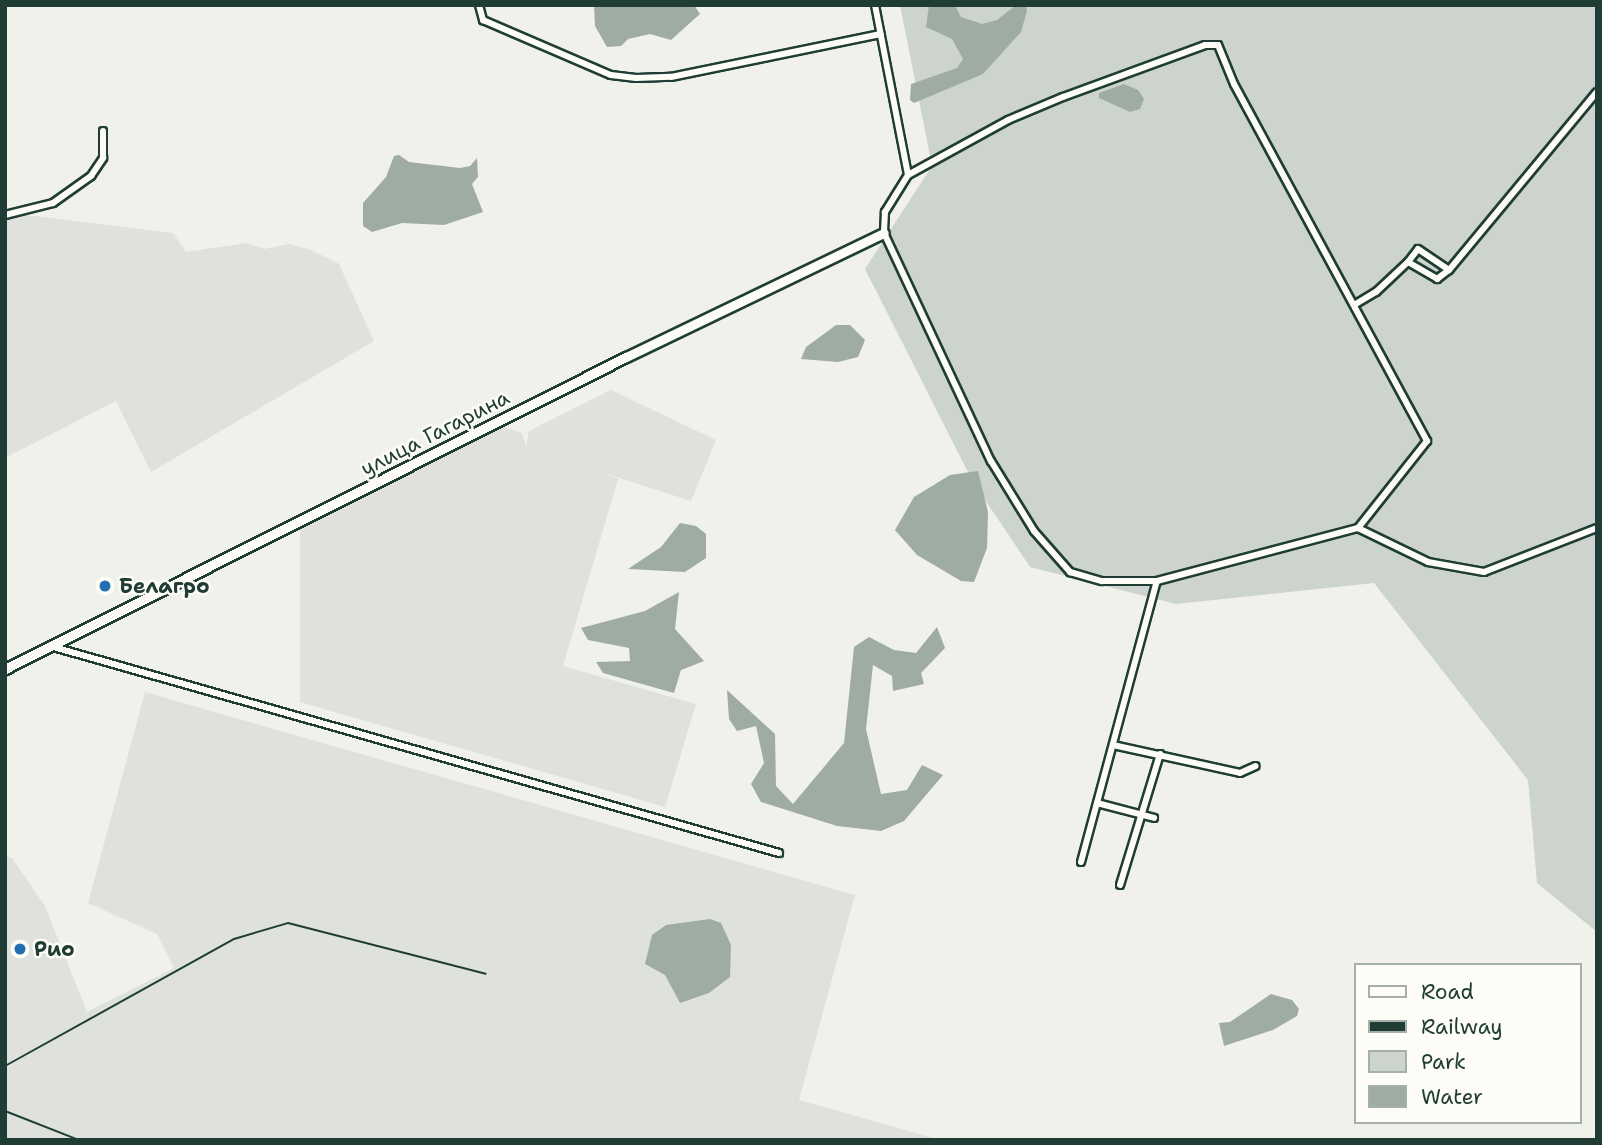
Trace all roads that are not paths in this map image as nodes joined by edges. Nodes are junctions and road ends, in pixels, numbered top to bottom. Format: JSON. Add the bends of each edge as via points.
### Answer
{"nodes":[{"id":1,"x":479,"y":5,"type":"edge"},
{"id":2,"x":876,"y":5,"type":"edge"},
{"id":3,"x":881,"y":34,"type":"junction"},
{"id":4,"x":1597,"y":92,"type":"edge"},
{"id":5,"x":103,"y":131,"type":"dead end"},
{"id":6,"x":908,"y":176,"type":"junction"},
{"id":7,"x":5,"y":215,"type":"edge"},
{"id":8,"x":884,"y":233,"type":"junction"},
{"id":9,"x":1408,"y":262,"type":"junction"},
{"id":10,"x":1449,"y":270,"type":"junction"},
{"id":11,"x":1353,"y":305,"type":"junction"},
{"id":12,"x":1357,"y":528,"type":"junction"},
{"id":13,"x":1597,"y":528,"type":"edge"},
{"id":14,"x":1157,"y":581,"type":"junction"},
{"id":15,"x":50,"y":646,"type":"junction"},
{"id":16,"x":5,"y":669,"type":"edge"},
{"id":17,"x":1113,"y":745,"type":"junction"},
{"id":18,"x":1160,"y":754,"type":"junction"},
{"id":19,"x":1256,"y":766,"type":"dead end"},
{"id":20,"x":1097,"y":803,"type":"junction"},
{"id":21,"x":1142,"y":815,"type":"junction"},
{"id":22,"x":1154,"y":818,"type":"dead end"},
{"id":23,"x":779,"y":853,"type":"dead end"},
{"id":24,"x":1081,"y":862,"type":"dead end"},
{"id":25,"x":1120,"y":886,"type":"dead end"}],
"edges":[{"from":1,"to":3,"type":"street","via":[[483,20],[611,75],[636,78],[671,77]]},
{"from":2,"to":3,"type":"street"},
{"from":3,"to":6,"type":"street"},
{"from":4,"to":10,"type":"street"},
{"from":5,"to":7,"type":"street","via":[[103,159],[91,176],[53,203]]},
{"from":6,"to":8,"type":"street","via":[[886,212]]},
{"from":6,"to":11,"type":"street","via":[[1008,120],[1063,96],[1205,45],[1218,45],[1234,84]]},
{"from":8,"to":14,"type":"street","via":[[991,461],[1034,531],[1062,564],[1080,576]]},
{"from":8,"to":15,"type":"street","name":"улица Гагарина"},
{"from":9,"to":10,"type":"street","via":[[1437,279]]},
{"from":9,"to":10,"type":"street","via":[[1418,249]]},
{"from":9,"to":11,"type":"street","via":[[1376,292]]},
{"from":11,"to":12,"type":"street","via":[[1427,441]]},
{"from":12,"to":13,"type":"street","via":[[1428,562],[1476,572]]},
{"from":12,"to":14,"type":"street"},
{"from":14,"to":17,"type":"street"},
{"from":15,"to":16,"type":"street","name":"улица Гагарина"},
{"from":15,"to":23,"type":"street"},
{"from":17,"to":18,"type":"street"},
{"from":17,"to":20,"type":"street"},
{"from":18,"to":19,"type":"street","via":[[1240,773]]},
{"from":18,"to":21,"type":"street"},
{"from":20,"to":21,"type":"street"},
{"from":20,"to":24,"type":"street"},
{"from":21,"to":22,"type":"street"},
{"from":21,"to":25,"type":"street"}]}
